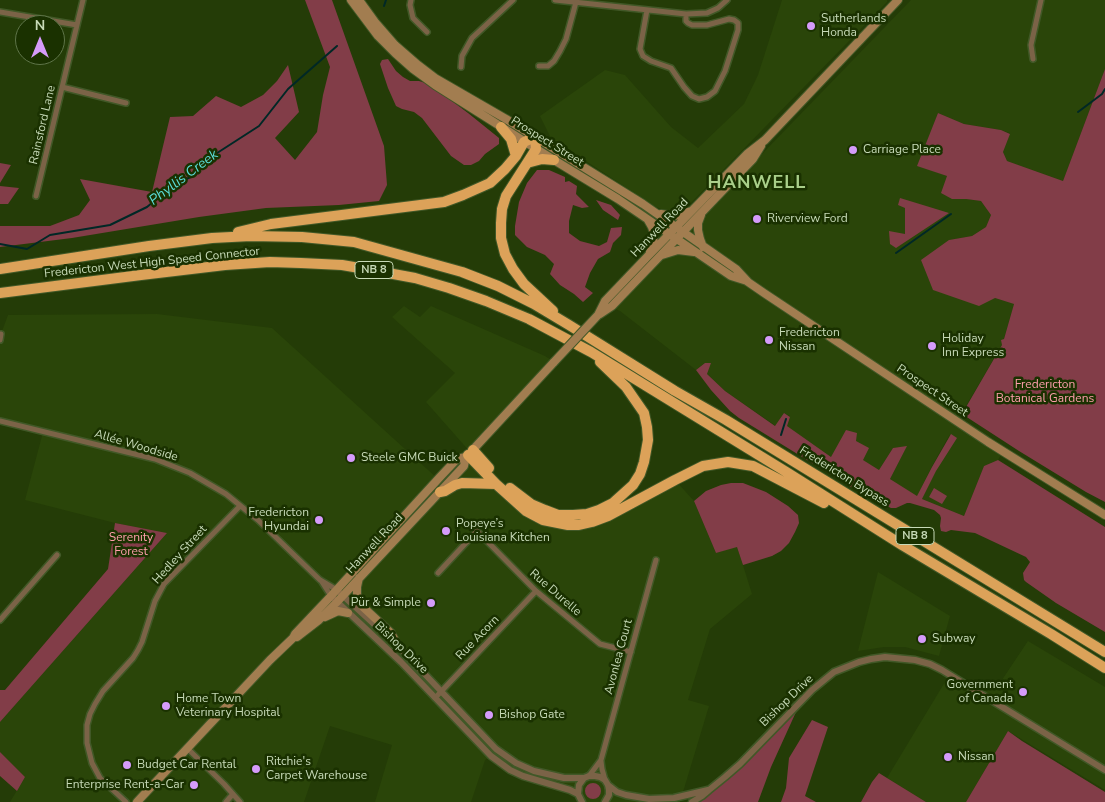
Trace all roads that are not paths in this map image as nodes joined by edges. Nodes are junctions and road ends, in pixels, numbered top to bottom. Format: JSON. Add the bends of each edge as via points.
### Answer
{"nodes":[{"id":1,"x":82,"y":0,"type":"edge"},
{"id":2,"x":351,"y":0,"type":"edge"},
{"id":3,"x":359,"y":0,"type":"edge"},
{"id":4,"x":411,"y":0,"type":"edge"},
{"id":5,"x":512,"y":0,"type":"edge"},
{"id":6,"x":555,"y":0,"type":"edge"},
{"id":7,"x":727,"y":0,"type":"edge"},
{"id":8,"x":898,"y":0,"type":"edge"},
{"id":9,"x":1041,"y":0,"type":"edge"},
{"id":10,"x":576,"y":2,"type":"junction"},
{"id":11,"x":647,"y":10,"type":"junction"},
{"id":12,"x":0,"y":12,"type":"edge"},
{"id":13,"x":686,"y":14,"type":"junction"},
{"id":14,"x":76,"y":25,"type":"junction"},
{"id":15,"x":427,"y":32,"type":"dead end"},
{"id":16,"x":1033,"y":59,"type":"dead end"},
{"id":17,"x":539,"y":66,"type":"dead end"},
{"id":18,"x":461,"y":67,"type":"dead end"},
{"id":19,"x":62,"y":88,"type":"junction"},
{"id":20,"x":126,"y":103,"type":"dead end"},
{"id":21,"x":501,"y":127,"type":"junction"},
{"id":22,"x":535,"y":137,"type":"junction"},
{"id":23,"x":766,"y":140,"type":"junction"},
{"id":24,"x":524,"y":142,"type":"junction"},
{"id":25,"x":536,"y":149,"type":"junction"},
{"id":26,"x":516,"y":156,"type":"junction"},
{"id":27,"x":554,"y":160,"type":"junction"},
{"id":28,"x":527,"y":163,"type":"junction"},
{"id":29,"x":36,"y":196,"type":"dead end"},
{"id":30,"x":693,"y":210,"type":"junction"},
{"id":31,"x":701,"y":213,"type":"junction"},
{"id":32,"x":658,"y":214,"type":"junction"},
{"id":33,"x":647,"y":218,"type":"junction"},
{"id":34,"x":676,"y":233,"type":"junction"},
{"id":35,"x":212,"y":238,"type":"junction"},
{"id":36,"x":703,"y":246,"type":"junction"},
{"id":37,"x":697,"y":252,"type":"junction"},
{"id":38,"x":648,"y":256,"type":"junction"},
{"id":39,"x":660,"y":256,"type":"junction"},
{"id":40,"x":0,"y":269,"type":"edge"},
{"id":41,"x":748,"y":282,"type":"junction"},
{"id":42,"x":0,"y":293,"type":"edge"},
{"id":43,"x":598,"y":315,"type":"junction"},
{"id":44,"x":569,"y":324,"type":"junction"},
{"id":45,"x":591,"y":352,"type":"junction"},
{"id":46,"x":0,"y":421,"type":"edge"},
{"id":47,"x":469,"y":454,"type":"junction"},
{"id":48,"x":496,"y":484,"type":"junction"},
{"id":49,"x":440,"y":492,"type":"junction"},
{"id":50,"x":240,"y":506,"type":"junction"},
{"id":51,"x":1105,"y":515,"type":"edge"},
{"id":52,"x":902,"y":545,"type":"junction"},
{"id":53,"x":57,"y":555,"type":"dead end"},
{"id":54,"x":656,"y":560,"type":"dead end"},
{"id":55,"x":438,"y":573,"type":"dead end"},
{"id":56,"x":359,"y":578,"type":"junction"},
{"id":57,"x":536,"y":591,"type":"junction"},
{"id":58,"x":337,"y":596,"type":"junction"},
{"id":59,"x":348,"y":613,"type":"junction"},
{"id":60,"x":0,"y":620,"type":"edge"},
{"id":61,"x":319,"y":620,"type":"junction"},
{"id":62,"x":293,"y":638,"type":"junction"},
{"id":63,"x":398,"y":646,"type":"junction"},
{"id":64,"x":631,"y":652,"type":"junction"},
{"id":65,"x":1105,"y":652,"type":"edge"},
{"id":66,"x":1105,"y":668,"type":"edge"},
{"id":67,"x":441,"y":691,"type":"junction"},
{"id":68,"x":435,"y":698,"type":"junction"},
{"id":69,"x":187,"y":748,"type":"junction"},
{"id":70,"x":602,"y":760,"type":"junction"},
{"id":71,"x":1105,"y":770,"type":"edge"},
{"id":72,"x":587,"y":777,"type":"junction"},
{"id":73,"x":606,"y":782,"type":"junction"},
{"id":74,"x":709,"y":790,"type":"junction"},
{"id":75,"x":233,"y":794,"type":"junction"},
{"id":76,"x":578,"y":794,"type":"junction"},
{"id":77,"x":126,"y":802,"type":"edge"},
{"id":78,"x":137,"y":802,"type":"edge"},
{"id":79,"x":226,"y":802,"type":"edge"},
{"id":80,"x":240,"y":802,"type":"edge"},
{"id":81,"x":582,"y":802,"type":"edge"},
{"id":82,"x":605,"y":802,"type":"edge"},
{"id":83,"x":692,"y":802,"type":"edge"}],
"edges":[{"from":1,"to":14,"type":"street","name":"Rainsford Lane"},
{"from":2,"to":21,"type":"main road","name":"Prospect Street","via":[[378,36],[413,69]]},
{"from":3,"to":22,"type":"main road","name":"Prospect Street","via":[[395,45],[418,65]]},
{"from":4,"to":15,"type":"street","via":[[413,18]]},
{"from":5,"to":18,"type":"street","via":[[472,38],[462,56]]},
{"from":6,"to":10,"type":"street"},
{"from":7,"to":13,"type":"street","via":[[707,13]]},
{"from":8,"to":23,"type":"main road","name":"Hanwell Road"},
{"from":9,"to":16,"type":"street","via":[[1031,45]]},
{"from":10,"to":11,"type":"street"},
{"from":10,"to":17,"type":"street","via":[[560,51],[548,66]]},
{"from":11,"to":13,"type":"street"},
{"from":11,"to":13,"type":"street","via":[[640,49],[643,56],[671,68],[692,96],[699,99],[715,91],[725,70],[738,23],[729,19],[692,25],[686,21]]},
{"from":12,"to":14,"type":"street"},
{"from":14,"to":19,"type":"street","name":"Rainsford Lane"},
{"from":19,"to":20,"type":"street"},
{"from":19,"to":29,"type":"street","name":"Rainsford Lane"},
{"from":21,"to":24,"type":"main road","name":"Prospect Street"},
{"from":21,"to":26,"type":"highway","via":[[511,139]]},
{"from":22,"to":24,"type":"highway"},
{"from":22,"to":25,"type":"highway"},
{"from":22,"to":32,"type":"main road","name":"Prospect Street"},
{"from":23,"to":30,"type":"main road","name":"Hanwell Road","via":[[747,154]]},
{"from":23,"to":31,"type":"main road","name":"Hanwell Road","via":[[753,159]]},
{"from":24,"to":25,"type":"main road","name":"Prospect Street"},
{"from":24,"to":26,"type":"highway"},
{"from":25,"to":27,"type":"main road","name":"Prospect Street"},
{"from":25,"to":28,"type":"highway"},
{"from":26,"to":35,"type":"highway","via":[[490,183],[444,202],[272,224]]},
{"from":27,"to":28,"type":"highway"},
{"from":27,"to":33,"type":"main road","name":"Prospect Street"},
{"from":28,"to":44,"type":"highway","via":[[506,196],[502,209],[501,238],[505,254],[524,284]]},
{"from":30,"to":32,"type":"main road","via":[[675,216]]},
{"from":30,"to":34,"type":"main road","name":"Hanwell Road"},
{"from":31,"to":34,"type":"main road","name":"Hanwell Road"},
{"from":31,"to":36,"type":"main road","via":[[698,230]]},
{"from":32,"to":34,"type":"main road","name":"Prospect Street"},
{"from":33,"to":34,"type":"main road","name":"Prospect Street"},
{"from":33,"to":38,"type":"main road","via":[[654,234]]},
{"from":34,"to":36,"type":"main road","name":"Prospect Street"},
{"from":34,"to":37,"type":"main road","name":"Prospect Street"},
{"from":34,"to":38,"type":"main road","name":"Hanwell Road"},
{"from":34,"to":39,"type":"main road","name":"Hanwell Road"},
{"from":35,"to":40,"type":"highway","name":"Fredericton West High Speed Connector","number":"NB 8"},
{"from":35,"to":44,"type":"highway","name":"Fredericton West High Speed Connector","number":"NB 8","via":[[260,236],[354,242],[498,286]]},
{"from":36,"to":41,"type":"main road","name":"Prospect Street","via":[[736,269]]},
{"from":37,"to":39,"type":"main road","via":[[678,250]]},
{"from":37,"to":41,"type":"main road","name":"Prospect Street","via":[[731,276]]},
{"from":38,"to":43,"type":"main road","name":"Hanwell Road","via":[[605,301]]},
{"from":39,"to":43,"type":"main road","name":"Hanwell Road","via":[[612,306]]},
{"from":41,"to":51,"type":"main road","name":"Prospect Street","via":[[980,437]]},
{"from":42,"to":45,"type":"highway","name":"Fredericton West High Speed Connector","number":"NB 8","via":[[225,265],[270,262],[342,266],[415,278],[449,288],[529,318]]},
{"from":43,"to":47,"type":"main road","name":"Hanwell Road","bridge":true},
{"from":44,"to":65,"type":"highway","name":"Fredericton Bypass","number":"NB 8"},
{"from":45,"to":47,"type":"highway","via":[[626,386],[644,413],[647,427],[647,445],[640,474],[613,503],[587,514],[558,515],[530,504]]},
{"from":45,"to":52,"type":"highway","number":"NB 8"},
{"from":46,"to":50,"type":"street","name":"Allée Woodside","via":[[155,459],[190,473]]},
{"from":47,"to":48,"type":"highway"},
{"from":47,"to":49,"type":"main road","name":"Hanwell Road","via":[[464,466]]},
{"from":47,"to":58,"type":"main road","name":"Hanwell Road","via":[[457,459],[440,477]]},
{"from":48,"to":49,"type":"highway","via":[[462,483]]},
{"from":48,"to":52,"type":"highway","via":[[526,512],[543,520],[579,525],[608,516],[703,466],[728,462],[766,472]]},
{"from":49,"to":56,"type":"main road","name":"Hanwell Road"},
{"from":50,"to":58,"type":"street","name":"Allée Woodside"},
{"from":50,"to":77,"type":"street","name":"Hedley Street","via":[[164,584],[138,650],[103,691],[90,714],[86,734],[95,772]]},
{"from":52,"to":66,"type":"highway","number":"NB 8"},
{"from":53,"to":60,"type":"street"},
{"from":54,"to":64,"type":"street","name":"Avonlea Court"},
{"from":55,"to":57,"type":"street","name":"Rue Durelle","via":[[477,532]]},
{"from":56,"to":58,"type":"main road","name":"Hanwell Road"},
{"from":56,"to":63,"type":"main road","via":[[359,601]]},
{"from":57,"to":64,"type":"street","name":"Rue Durelle","via":[[600,644]]},
{"from":57,"to":67,"type":"street","name":"Rue Acorn"},
{"from":58,"to":59,"type":"street","name":"Bishop Drive"},
{"from":58,"to":61,"type":"main road","name":"Hanwell Road"},
{"from":58,"to":62,"type":"main road","name":"Hanwell Road"},
{"from":58,"to":63,"type":"street","name":"Bishop Drive"},
{"from":59,"to":61,"type":"main road","via":[[338,611]]},
{"from":59,"to":68,"type":"street","name":"Bishop Drive"},
{"from":61,"to":62,"type":"main road","name":"Hanwell Road"},
{"from":62,"to":69,"type":"main road","name":"Hanwell Road"},
{"from":63,"to":67,"type":"street","name":"Bishop Drive"},
{"from":64,"to":70,"type":"street","name":"Avonlea Court"},
{"from":67,"to":68,"type":"street","name":"Rue Acorn"},
{"from":67,"to":72,"type":"street","name":"Bishop Drive","via":[[488,742],[516,763],[556,776]]},
{"from":68,"to":76,"type":"street","name":"Bishop Drive","via":[[499,763],[523,776]]},
{"from":69,"to":75,"type":"street"},
{"from":69,"to":78,"type":"main road","name":"Hanwell Road"},
{"from":70,"to":72,"type":"street","name":"Avonlea Court"},
{"from":70,"to":73,"type":"street","name":"Avonlea Court"},
{"from":71,"to":74,"type":"street","name":"Bishop Drive","via":[[942,670],[914,660],[885,658],[859,662],[834,672]]},
{"from":72,"to":73,"type":"street","name":"Bishop Drive","via":[[600,777]]},
{"from":72,"to":76,"type":"street","via":[[579,785]]},
{"from":73,"to":74,"type":"street","name":"Bishop Drive","via":[[622,794],[649,799],[674,798]]},
{"from":73,"to":82,"type":"street","via":[[609,795]]},
{"from":74,"to":83,"type":"street","name":"Bishop Drive"},
{"from":75,"to":79,"type":"street"},
{"from":75,"to":80,"type":"street"},
{"from":76,"to":81,"type":"street"}]}
